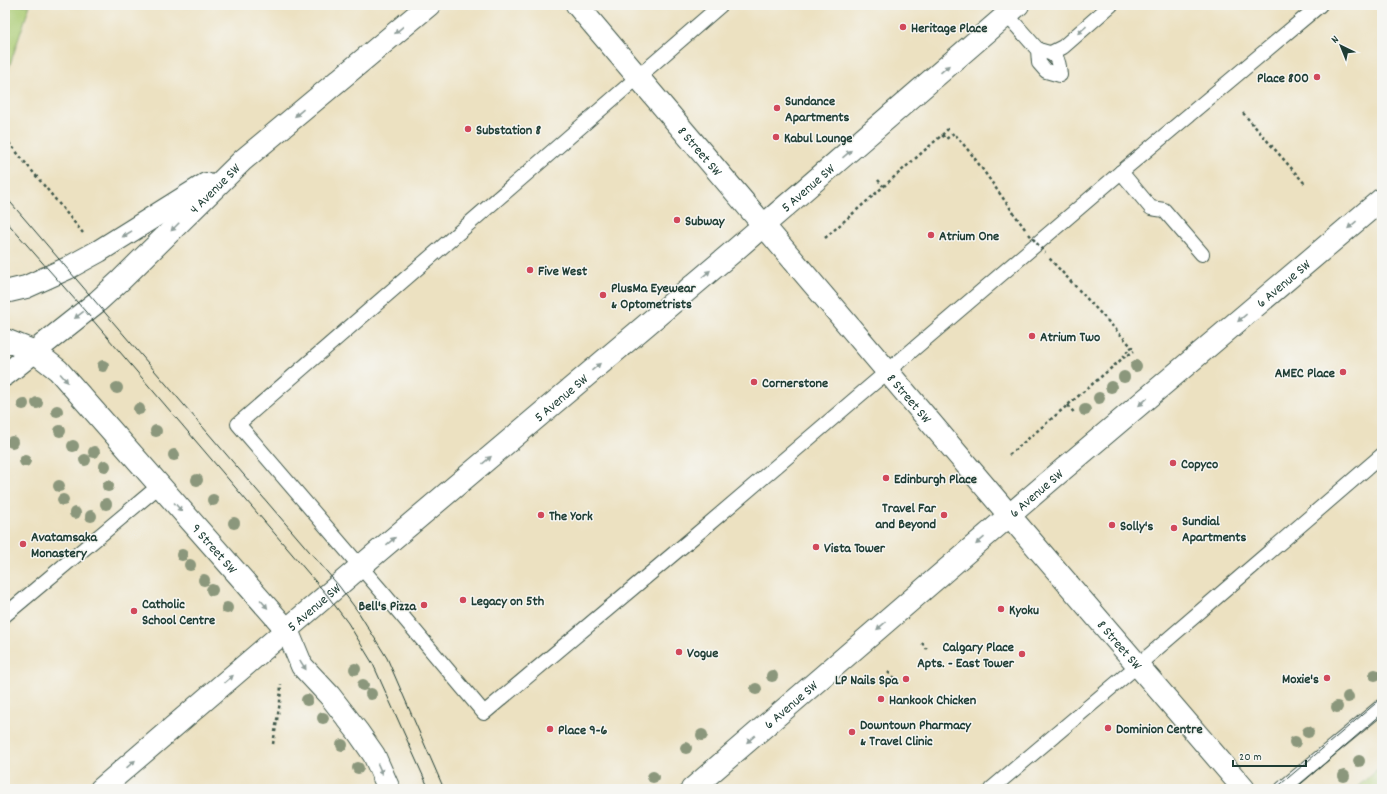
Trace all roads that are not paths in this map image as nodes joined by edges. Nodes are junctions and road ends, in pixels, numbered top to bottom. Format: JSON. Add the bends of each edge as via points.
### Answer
{"nodes":[{"id":1,"x":429,"y":5,"type":"edge"},
{"id":2,"x":577,"y":5,"type":"edge"},
{"id":3,"x":721,"y":5,"type":"edge"},
{"id":4,"x":1111,"y":5,"type":"edge"},
{"id":5,"x":1320,"y":5,"type":"edge"},
{"id":6,"x":1013,"y":10,"type":"edge"},
{"id":7,"x":1038,"y":50,"type":"junction"},
{"id":8,"x":1051,"y":53,"type":"junction"},
{"id":9,"x":638,"y":76,"type":"junction"},
{"id":10,"x":242,"y":160,"type":"junction"},
{"id":11,"x":1121,"y":172,"type":"junction"},
{"id":12,"x":1382,"y":199,"type":"edge"},
{"id":13,"x":764,"y":225,"type":"junction"},
{"id":14,"x":1202,"y":254,"type":"dead end"},
{"id":15,"x":5,"y":292,"type":"edge"},
{"id":16,"x":5,"y":340,"type":"edge"},
{"id":17,"x":35,"y":352,"type":"junction"},
{"id":18,"x":888,"y":372,"type":"junction"},
{"id":19,"x":5,"y":376,"type":"edge"},
{"id":20,"x":1382,"y":455,"type":"edge"},
{"id":21,"x":159,"y":486,"type":"junction"},
{"id":22,"x":1009,"y":515,"type":"junction"},
{"id":23,"x":361,"y":566,"type":"junction"},
{"id":24,"x":5,"y":615,"type":"edge"},
{"id":25,"x":287,"y":630,"type":"junction"},
{"id":26,"x":1138,"y":665,"type":"junction"},
{"id":27,"x":1382,"y":706,"type":"edge"},
{"id":28,"x":101,"y":789,"type":"edge"},
{"id":29,"x":389,"y":789,"type":"edge"},
{"id":30,"x":692,"y":789,"type":"edge"},
{"id":31,"x":991,"y":789,"type":"edge"},
{"id":32,"x":1244,"y":789,"type":"edge"},
{"id":33,"x":1282,"y":789,"type":"edge"}],
"edges":[{"from":1,"to":10,"type":"main road","name":"4 Avenue SW","one_way":true},
{"from":2,"to":9,"type":"main road","name":"8 Street SW"},
{"from":3,"to":9,"type":"lane"},
{"from":4,"to":8,"type":"lane","one_way":true,"via":[[1063,47]]},
{"from":5,"to":11,"type":"lane"},
{"from":6,"to":7,"type":"lane"},
{"from":13,"to":6,"type":"main road","name":"5 Avenue SW","one_way":true},
{"from":7,"to":8,"type":"lane"},
{"from":7,"to":8,"type":"lane","via":[[1040,63],[1046,71],[1060,75],[1058,61]]},
{"from":9,"to":13,"type":"main road","name":"8 Street SW"},
{"from":9,"to":23,"type":"lane","via":[[238,424]]},
{"from":10,"to":15,"type":"main road","one_way":true,"via":[[99,252],[26,287]]},
{"from":10,"to":17,"type":"main road","name":"4 Avenue SW","one_way":true,"via":[[121,280]]},
{"from":11,"to":14,"type":"lane","via":[[1151,208],[1164,210]]},
{"from":11,"to":18,"type":"lane"},
{"from":12,"to":22,"type":"main road","name":"6 Avenue SW","one_way":true},
{"from":13,"to":18,"type":"main road","name":"8 Street SW"},
{"from":23,"to":13,"type":"main road","name":"5 Avenue SW","one_way":true},
{"from":16,"to":17,"type":"main road","name":"9 Street SW"},
{"from":17,"to":19,"type":"main road","name":"4 Avenue SW"},
{"from":17,"to":21,"type":"main road","name":"9 Street SW","one_way":true,"via":[[58,370]]},
{"from":18,"to":22,"type":"main road","name":"8 Street SW"},
{"from":18,"to":23,"type":"lane","via":[[484,713]]},
{"from":20,"to":26,"type":"lane"},
{"from":21,"to":24,"type":"lane","via":[[30,603]]},
{"from":21,"to":25,"type":"main road","name":"9 Street SW","one_way":true},
{"from":22,"to":26,"type":"main road","name":"8 Street SW"},
{"from":22,"to":30,"type":"main road","name":"6 Avenue SW","one_way":true},
{"from":23,"to":25,"type":"main road","name":"5 Avenue SW"},
{"from":28,"to":25,"type":"main road","name":"5 Avenue SW","one_way":true},
{"from":25,"to":29,"type":"main road","name":"9 Street SW","one_way":true,"via":[[302,666],[330,696],[374,754]]},
{"from":26,"to":31,"type":"lane"},
{"from":26,"to":32,"type":"main road","name":"8 Street SW"},
{"from":27,"to":33,"type":"lane"}]}
